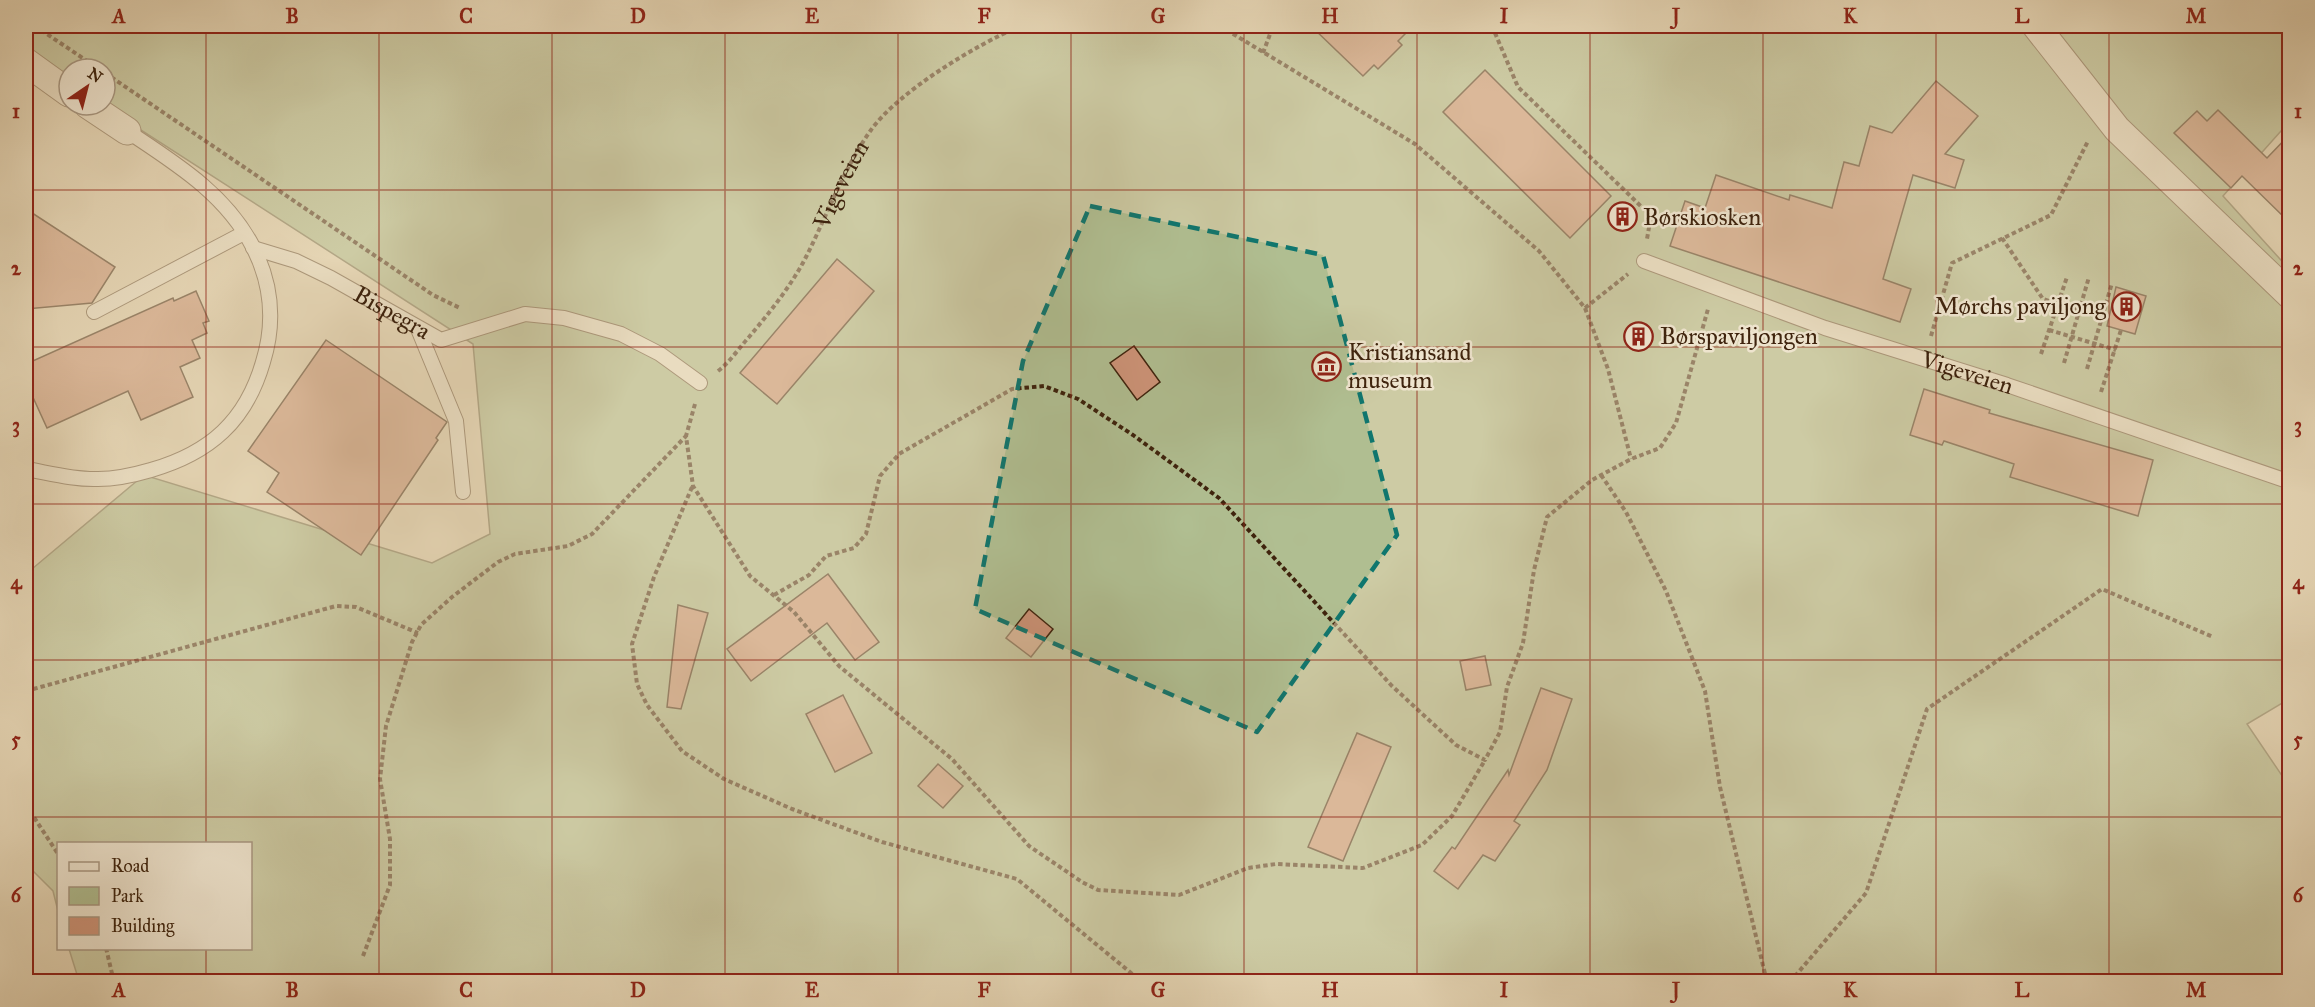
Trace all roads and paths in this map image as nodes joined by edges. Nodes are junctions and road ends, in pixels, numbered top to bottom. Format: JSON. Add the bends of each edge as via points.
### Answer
{"nodes":[{"id":1,"x":35,"y":26,"type":"edge"},
{"id":2,"x":1020,"y":26,"type":"edge"},
{"id":3,"x":1220,"y":26,"type":"edge"},
{"id":4,"x":1273,"y":26,"type":"edge"},
{"id":5,"x":1492,"y":26,"type":"edge"},
{"id":6,"x":2036,"y":26,"type":"edge"},
{"id":7,"x":1263,"y":53,"type":"junction"},
{"id":8,"x":81,"y":57,"type":"edge"},
{"id":9,"x":26,"y":62,"type":"edge"},
{"id":10,"x":117,"y":81,"type":"edge"},
{"id":11,"x":57,"y":84,"type":"edge"},
{"id":12,"x":106,"y":117,"type":"edge"},
{"id":13,"x":2107,"y":118,"type":"junction"},
{"id":14,"x":127,"y":131,"type":"joint"},
{"id":15,"x":244,"y":233,"type":"junction"},
{"id":16,"x":2002,"y":238,"type":"junction"},
{"id":17,"x":254,"y":248,"type":"junction"},
{"id":18,"x":1644,"y":261,"type":"junction"},
{"id":19,"x":2067,"y":277,"type":"dead end"},
{"id":20,"x":2089,"y":277,"type":"dead end"},
{"id":21,"x":2112,"y":283,"type":"dead end"},
{"id":22,"x":1714,"y":288,"type":"junction"},
{"id":23,"x":2289,"y":296,"type":"edge"},
{"id":24,"x":2058,"y":304,"type":"junction"},
{"id":25,"x":1585,"y":308,"type":"junction"},
{"id":26,"x":2079,"y":311,"type":"junction"},
{"id":27,"x":94,"y":312,"type":"dead end"},
{"id":28,"x":2102,"y":318,"type":"junction"},
{"id":29,"x":2108,"y":320,"type":"dead end"},
{"id":30,"x":496,"y":325,"type":"junction"},
{"id":31,"x":418,"y":329,"type":"junction"},
{"id":32,"x":2049,"y":330,"type":"junction"},
{"id":33,"x":2121,"y":330,"type":"dead end"},
{"id":34,"x":2072,"y":337,"type":"junction"},
{"id":35,"x":2095,"y":344,"type":"junction"},
{"id":36,"x":2116,"y":350,"type":"junction"},
{"id":37,"x":2041,"y":354,"type":"dead end"},
{"id":38,"x":1923,"y":359,"type":"junction"},
{"id":39,"x":2064,"y":363,"type":"dead end"},
{"id":40,"x":2087,"y":369,"type":"dead end"},
{"id":41,"x":700,"y":383,"type":"junction"},
{"id":42,"x":2095,"y":415,"type":"junction"},
{"id":43,"x":686,"y":436,"type":"junction"},
{"id":44,"x":1631,"y":459,"type":"junction"},
{"id":45,"x":26,"y":469,"type":"edge"},
{"id":46,"x":1601,"y":475,"type":"junction"},
{"id":47,"x":2289,"y":482,"type":"edge"},
{"id":48,"x":693,"y":486,"type":"junction"},
{"id":49,"x":464,"y":492,"type":"dead end"},
{"id":50,"x":774,"y":595,"type":"junction"},
{"id":51,"x":418,"y":633,"type":"junction"},
{"id":52,"x":2213,"y":637,"type":"dead end"},
{"id":53,"x":26,"y":691,"type":"edge"},
{"id":54,"x":1485,"y":760,"type":"junction"},
{"id":55,"x":26,"y":805,"type":"edge"},
{"id":56,"x":57,"y":852,"type":"edge"},
{"id":57,"x":106,"y":950,"type":"edge"},
{"id":58,"x":363,"y":957,"type":"dead end"},
{"id":59,"x":114,"y":981,"type":"edge"},
{"id":60,"x":1142,"y":981,"type":"edge"},
{"id":61,"x":1767,"y":981,"type":"edge"},
{"id":62,"x":1790,"y":981,"type":"edge"}],
"edges":[{"from":1,"to":8,"type":"path"},
{"from":2,"to":41,"type":"path","name":"Vigeveien","via":[[989,39],[947,66],[873,128],[849,165],[806,258],[787,288],[721,369]]},
{"from":3,"to":7,"type":"path"},
{"from":4,"to":7,"type":"path"},
{"from":5,"to":18,"type":"path","via":[[1518,87],[1651,216]]},
{"from":6,"to":13,"type":"street"},
{"from":7,"to":25,"type":"path","via":[[1415,144],[1539,251]]},
{"from":9,"to":11,"type":"street"},
{"from":10,"to":30,"type":"path","via":[[433,296]]},
{"from":12,"to":14,"type":"street"},
{"from":13,"to":16,"type":"path","via":[[2082,148],[2051,215]]},
{"from":13,"to":23,"type":"street"},
{"from":14,"to":15,"type":"lane","via":[[196,179],[230,211]]},
{"from":15,"to":17,"type":"lane"},
{"from":15,"to":27,"type":"lane"},
{"from":16,"to":24,"type":"path","via":[[2043,299]]},
{"from":16,"to":38,"type":"path","via":[[1952,263]]},
{"from":17,"to":31,"type":"lane","name":"Bispegra","via":[[296,261],[331,278]]},
{"from":17,"to":45,"type":"lane","via":[[270,292],[270,338],[258,380],[238,417],[211,444],[178,462],[129,476],[97,480]]},
{"from":18,"to":22,"type":"lane","name":"Vigeveien"},
{"from":18,"to":25,"type":"path"},
{"from":19,"to":24,"type":"path"},
{"from":20,"to":26,"type":"path"},
{"from":21,"to":28,"type":"path"},
{"from":22,"to":38,"type":"lane","name":"Vigeveien"},
{"from":22,"to":44,"type":"path","via":[[1676,423],[1660,448]]},
{"from":24,"to":26,"type":"path"},
{"from":24,"to":32,"type":"path"},
{"from":25,"to":44,"type":"path","via":[[1608,369]]},
{"from":26,"to":28,"type":"path"},
{"from":26,"to":34,"type":"path"},
{"from":28,"to":29,"type":"path"},
{"from":28,"to":35,"type":"path"},
{"from":30,"to":31,"type":"lane","name":"Bispegra","via":[[441,340]]},
{"from":30,"to":41,"type":"lane","name":"Bispegra","via":[[525,314],[593,325],[660,354]]},
{"from":31,"to":49,"type":"lane","via":[[456,421]]},
{"from":32,"to":34,"type":"path"},
{"from":32,"to":37,"type":"path"},
{"from":33,"to":36,"type":"path"},
{"from":34,"to":35,"type":"path"},
{"from":34,"to":39,"type":"path"},
{"from":35,"to":36,"type":"path"},
{"from":35,"to":40,"type":"path"},
{"from":36,"to":42,"type":"path"},
{"from":38,"to":42,"type":"lane","name":"Vigeveien"},
{"from":41,"to":43,"type":"path"},
{"from":42,"to":47,"type":"lane","name":"Vigeveien"},
{"from":43,"to":48,"type":"path"},
{"from":43,"to":51,"type":"path","via":[[592,534],[568,546],[515,554],[498,562],[433,613]]},
{"from":44,"to":46,"type":"path"},
{"from":46,"to":54,"type":"path","via":[[1548,517],[1534,570],[1523,643],[1507,687],[1500,732]]},
{"from":46,"to":61,"type":"path","via":[[1626,512],[1666,591],[1705,691],[1720,787]]},
{"from":48,"to":50,"type":"path","via":[[750,576]]},
{"from":48,"to":60,"type":"path","via":[[637,621],[632,644],[637,684],[647,705],[682,751],[724,779],[792,809],[882,842],[1017,879]]},
{"from":50,"to":54,"type":"path","via":[[794,612],[839,666],[952,759],[1029,846],[1098,890],[1179,895],[1248,868],[1299,864],[1363,868],[1422,845],[1452,816]]},
{"from":50,"to":54,"type":"path","via":[[809,575],[826,556],[854,548],[866,534],[880,476],[898,454],[1012,389],[1044,386],[1078,399],[1219,498],[1391,685],[1456,745]]},
{"from":51,"to":53,"type":"path","via":[[356,607],[336,606]]},
{"from":51,"to":58,"type":"path","via":[[396,692],[382,749],[380,779],[390,839],[391,874]]},
{"from":52,"to":62,"type":"path","via":[[2102,589],[1927,709],[1866,893]]},
{"from":55,"to":56,"type":"path"},
{"from":57,"to":59,"type":"path"}]}
